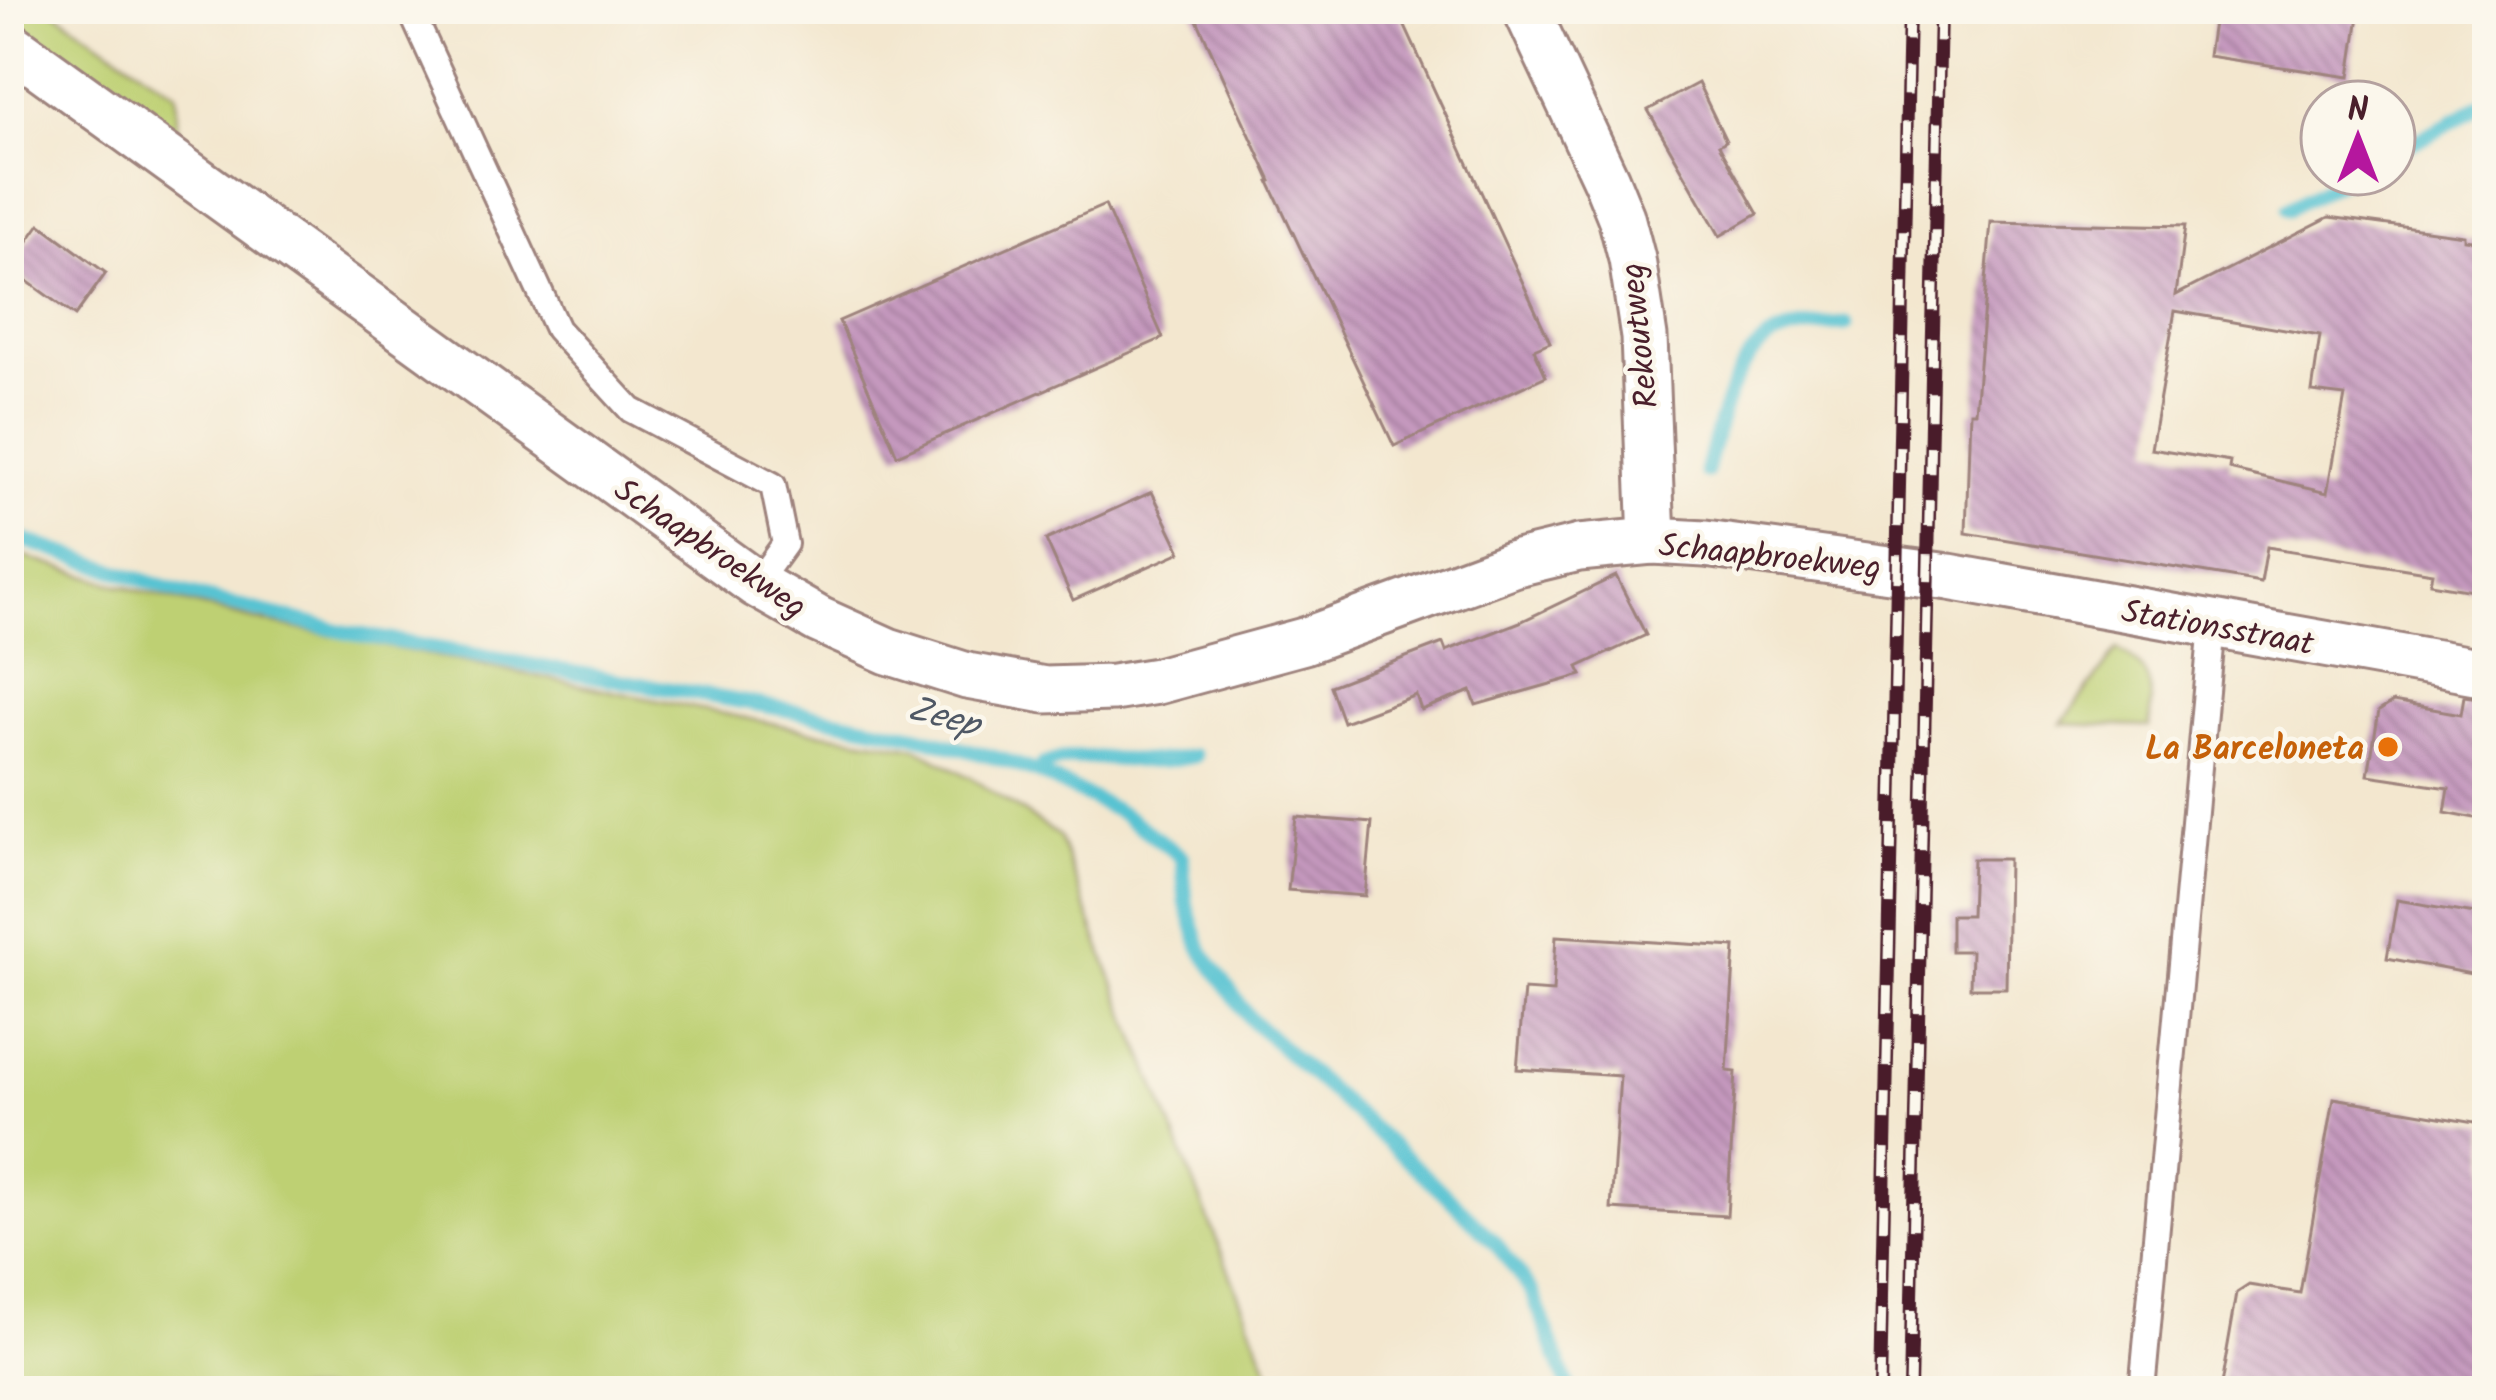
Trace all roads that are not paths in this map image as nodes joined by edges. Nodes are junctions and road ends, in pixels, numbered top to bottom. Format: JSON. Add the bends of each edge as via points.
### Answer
{"nodes":[{"id":1,"x":410,"y":9,"type":"edge"},
{"id":2,"x":1526,"y":9,"type":"edge"},
{"id":3,"x":9,"y":44,"type":"edge"},
{"id":4,"x":1652,"y":541,"type":"junction"},
{"id":5,"x":1949,"y":577,"type":"joint"},
{"id":6,"x":756,"y":584,"type":"junction"},
{"id":7,"x":2212,"y":625,"type":"junction"},
{"id":8,"x":2487,"y":673,"type":"edge"},
{"id":9,"x":2142,"y":1391,"type":"edge"}],
"edges":[{"from":1,"to":6,"type":"lane","via":[[556,328],[631,410],[773,485],[784,544]]},
{"from":2,"to":4,"type":"street","name":"Rekoutweg","via":[[1606,180],[1632,259],[1644,337]]},
{"from":3,"to":6,"type":"street","name":"Schaapbroekweg"},
{"from":4,"to":5,"type":"street","name":"Schaapbroekweg"},
{"from":4,"to":6,"type":"street","name":"Schaapbroekweg","via":[[1548,555],[1304,641],[1157,681],[1082,691],[1010,685],[888,652]]},
{"from":5,"to":7,"type":"street","name":"Stationsstraat"},
{"from":7,"to":8,"type":"street","name":"Stationsstraat"},
{"from":7,"to":9,"type":"lane"}]}
